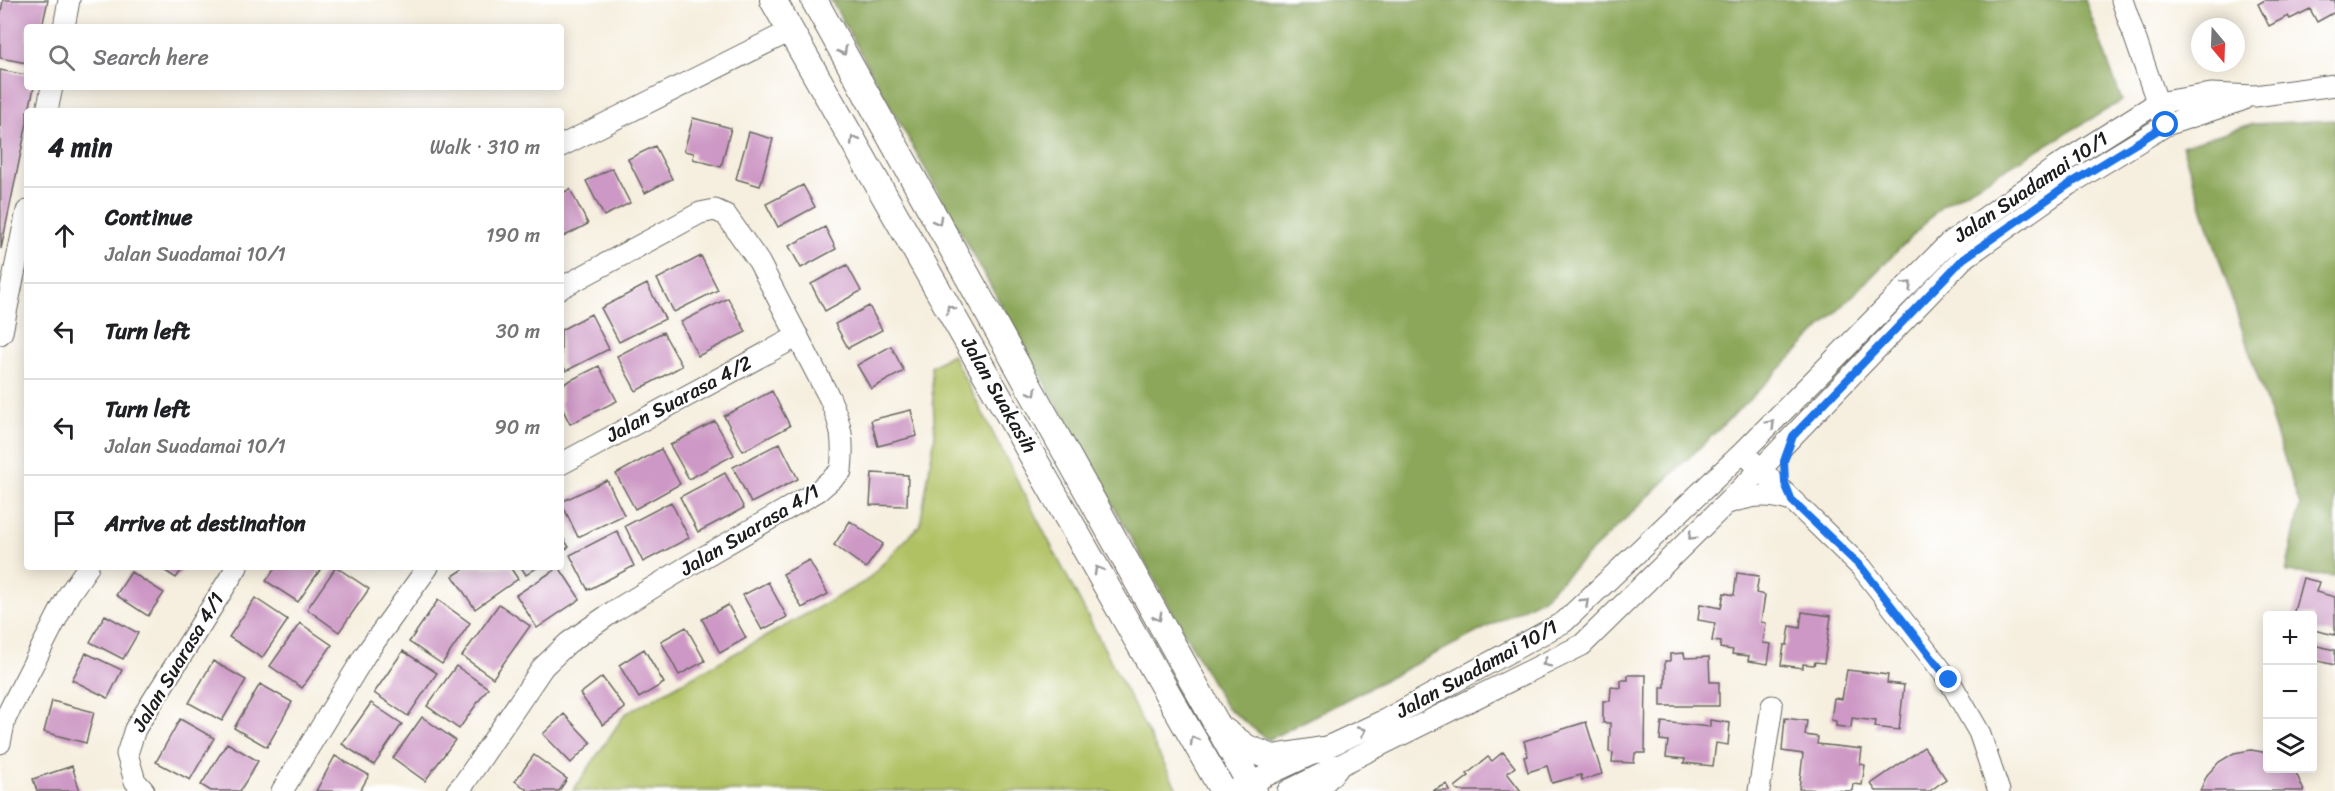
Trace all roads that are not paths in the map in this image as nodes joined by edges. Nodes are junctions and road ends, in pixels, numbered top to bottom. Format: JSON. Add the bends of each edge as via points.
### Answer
{"nodes":[{"id":1,"x":69,"y":0,"type":"edge"},
{"id":2,"x":773,"y":0,"type":"edge"},
{"id":3,"x":814,"y":0,"type":"edge"},
{"id":4,"x":2122,"y":0,"type":"edge"},
{"id":5,"x":65,"y":24,"type":"edge"},
{"id":6,"x":792,"y":30,"type":"junction"},
{"id":7,"x":2335,"y":86,"type":"edge"},
{"id":8,"x":51,"y":90,"type":"edge"},
{"id":9,"x":2255,"y":96,"type":"junction"},
{"id":10,"x":2157,"y":104,"type":"junction"},
{"id":11,"x":48,"y":108,"type":"edge"},
{"id":12,"x":2166,"y":125,"type":"junction"},
{"id":13,"x":564,"y":144,"type":"edge"},
{"id":14,"x":24,"y":226,"type":"edge"},
{"id":15,"x":564,"y":286,"type":"edge"},
{"id":16,"x":0,"y":334,"type":"edge"},
{"id":17,"x":798,"y":336,"type":"junction"},
{"id":18,"x":1793,"y":436,"type":"junction"},
{"id":19,"x":1743,"y":452,"type":"junction"},
{"id":20,"x":564,"y":462,"type":"edge"},
{"id":21,"x":1761,"y":469,"type":"junction"},
{"id":22,"x":1792,"y":501,"type":"junction"},
{"id":23,"x":1725,"y":504,"type":"junction"},
{"id":24,"x":86,"y":570,"type":"edge"},
{"id":25,"x":235,"y":570,"type":"edge"},
{"id":26,"x":426,"y":570,"type":"edge"},
{"id":27,"x":1772,"y":706,"type":"dead end"},
{"id":28,"x":1220,"y":727,"type":"junction"},
{"id":29,"x":0,"y":743,"type":"edge"},
{"id":30,"x":1328,"y":759,"type":"junction"},
{"id":31,"x":1246,"y":788,"type":"edge"},
{"id":32,"x":144,"y":791,"type":"edge"},
{"id":33,"x":282,"y":791,"type":"edge"},
{"id":34,"x":457,"y":791,"type":"edge"},
{"id":35,"x":1223,"y":791,"type":"edge"},
{"id":36,"x":1288,"y":791,"type":"edge"},
{"id":37,"x":1313,"y":791,"type":"edge"},
{"id":38,"x":1759,"y":791,"type":"edge"},
{"id":39,"x":1999,"y":791,"type":"edge"}],
"edges":[{"from":1,"to":5,"type":"street"},
{"from":2,"to":6,"type":"main road","name":"Jalan Suakasih"},
{"from":3,"to":28,"type":"main road","name":"Jalan Suakasih","one_way":true},
{"from":4,"to":10,"type":"street"},
{"from":6,"to":13,"type":"street"},
{"from":35,"to":6,"type":"main road","name":"Jalan Suakasih","one_way":true},
{"from":7,"to":9,"type":"street","name":"Jalan Suadamai 10/1"},
{"from":8,"to":11,"type":"street"},
{"from":9,"to":10,"type":"street","name":"Jalan Suadamai 10/1","via":[[2211,94]]},
{"from":9,"to":12,"type":"street","name":"Jalan Suadamai 10/1"},
{"from":10,"to":12,"type":"street"},
{"from":19,"to":10,"type":"street","name":"Jalan Suadamai 10/1","one_way":true,"via":[[1948,244],[2056,167]]},
{"from":12,"to":18,"type":"street","name":"Jalan Suadamai 10/1","via":[[2068,185],[1963,259]]},
{"from":14,"to":16,"type":"street"},
{"from":15,"to":17,"type":"street","name":"Jalan Suarasa 4/1","via":[[700,213],[715,210],[726,215],[759,262]]},
{"from":17,"to":20,"type":"street","name":"Jalan Suarasa 4/2"},
{"from":17,"to":34,"type":"street","name":"Jalan Suarasa 4/1","via":[[837,417],[844,444],[841,471],[818,491],[614,611],[568,643],[543,667]]},
{"from":18,"to":21,"type":"street","name":"Jalan Suadamai 10/1"},
{"from":18,"to":22,"type":"street","via":[[1784,461],[1785,483]]},
{"from":19,"to":21,"type":"street"},
{"from":30,"to":19,"type":"street","name":"Jalan Suadamai 10/1","one_way":true,"via":[[1385,720],[1564,622]]},
{"from":21,"to":22,"type":"street"},
{"from":21,"to":23,"type":"street","name":"Jalan Suadamai 10/1"},
{"from":22,"to":23,"type":"street","via":[[1752,495]]},
{"from":22,"to":39,"type":"street","via":[[1862,568],[1949,680],[1979,732]]},
{"from":23,"to":30,"type":"street","name":"Jalan Suadamai 10/1","one_way":true,"via":[[1582,645]]},
{"from":24,"to":29,"type":"street","via":[[69,594],[5,719]]},
{"from":25,"to":32,"type":"street","name":"Jalan Suarasa 4/1","via":[[135,729],[127,754],[135,781]]},
{"from":26,"to":33,"type":"street","via":[[365,655]]},
{"from":27,"to":38,"type":"street"},
{"from":28,"to":30,"type":"main road","via":[[1247,748],[1274,758]]},
{"from":28,"to":31,"type":"main road","name":"Jalan Suakasih"},
{"from":30,"to":31,"type":"street","name":"Jalan Suadamai 10/1"},
{"from":30,"to":36,"type":"street","name":"Jalan Suadamai 10/1"},
{"from":30,"to":37,"type":"main road"}]}
